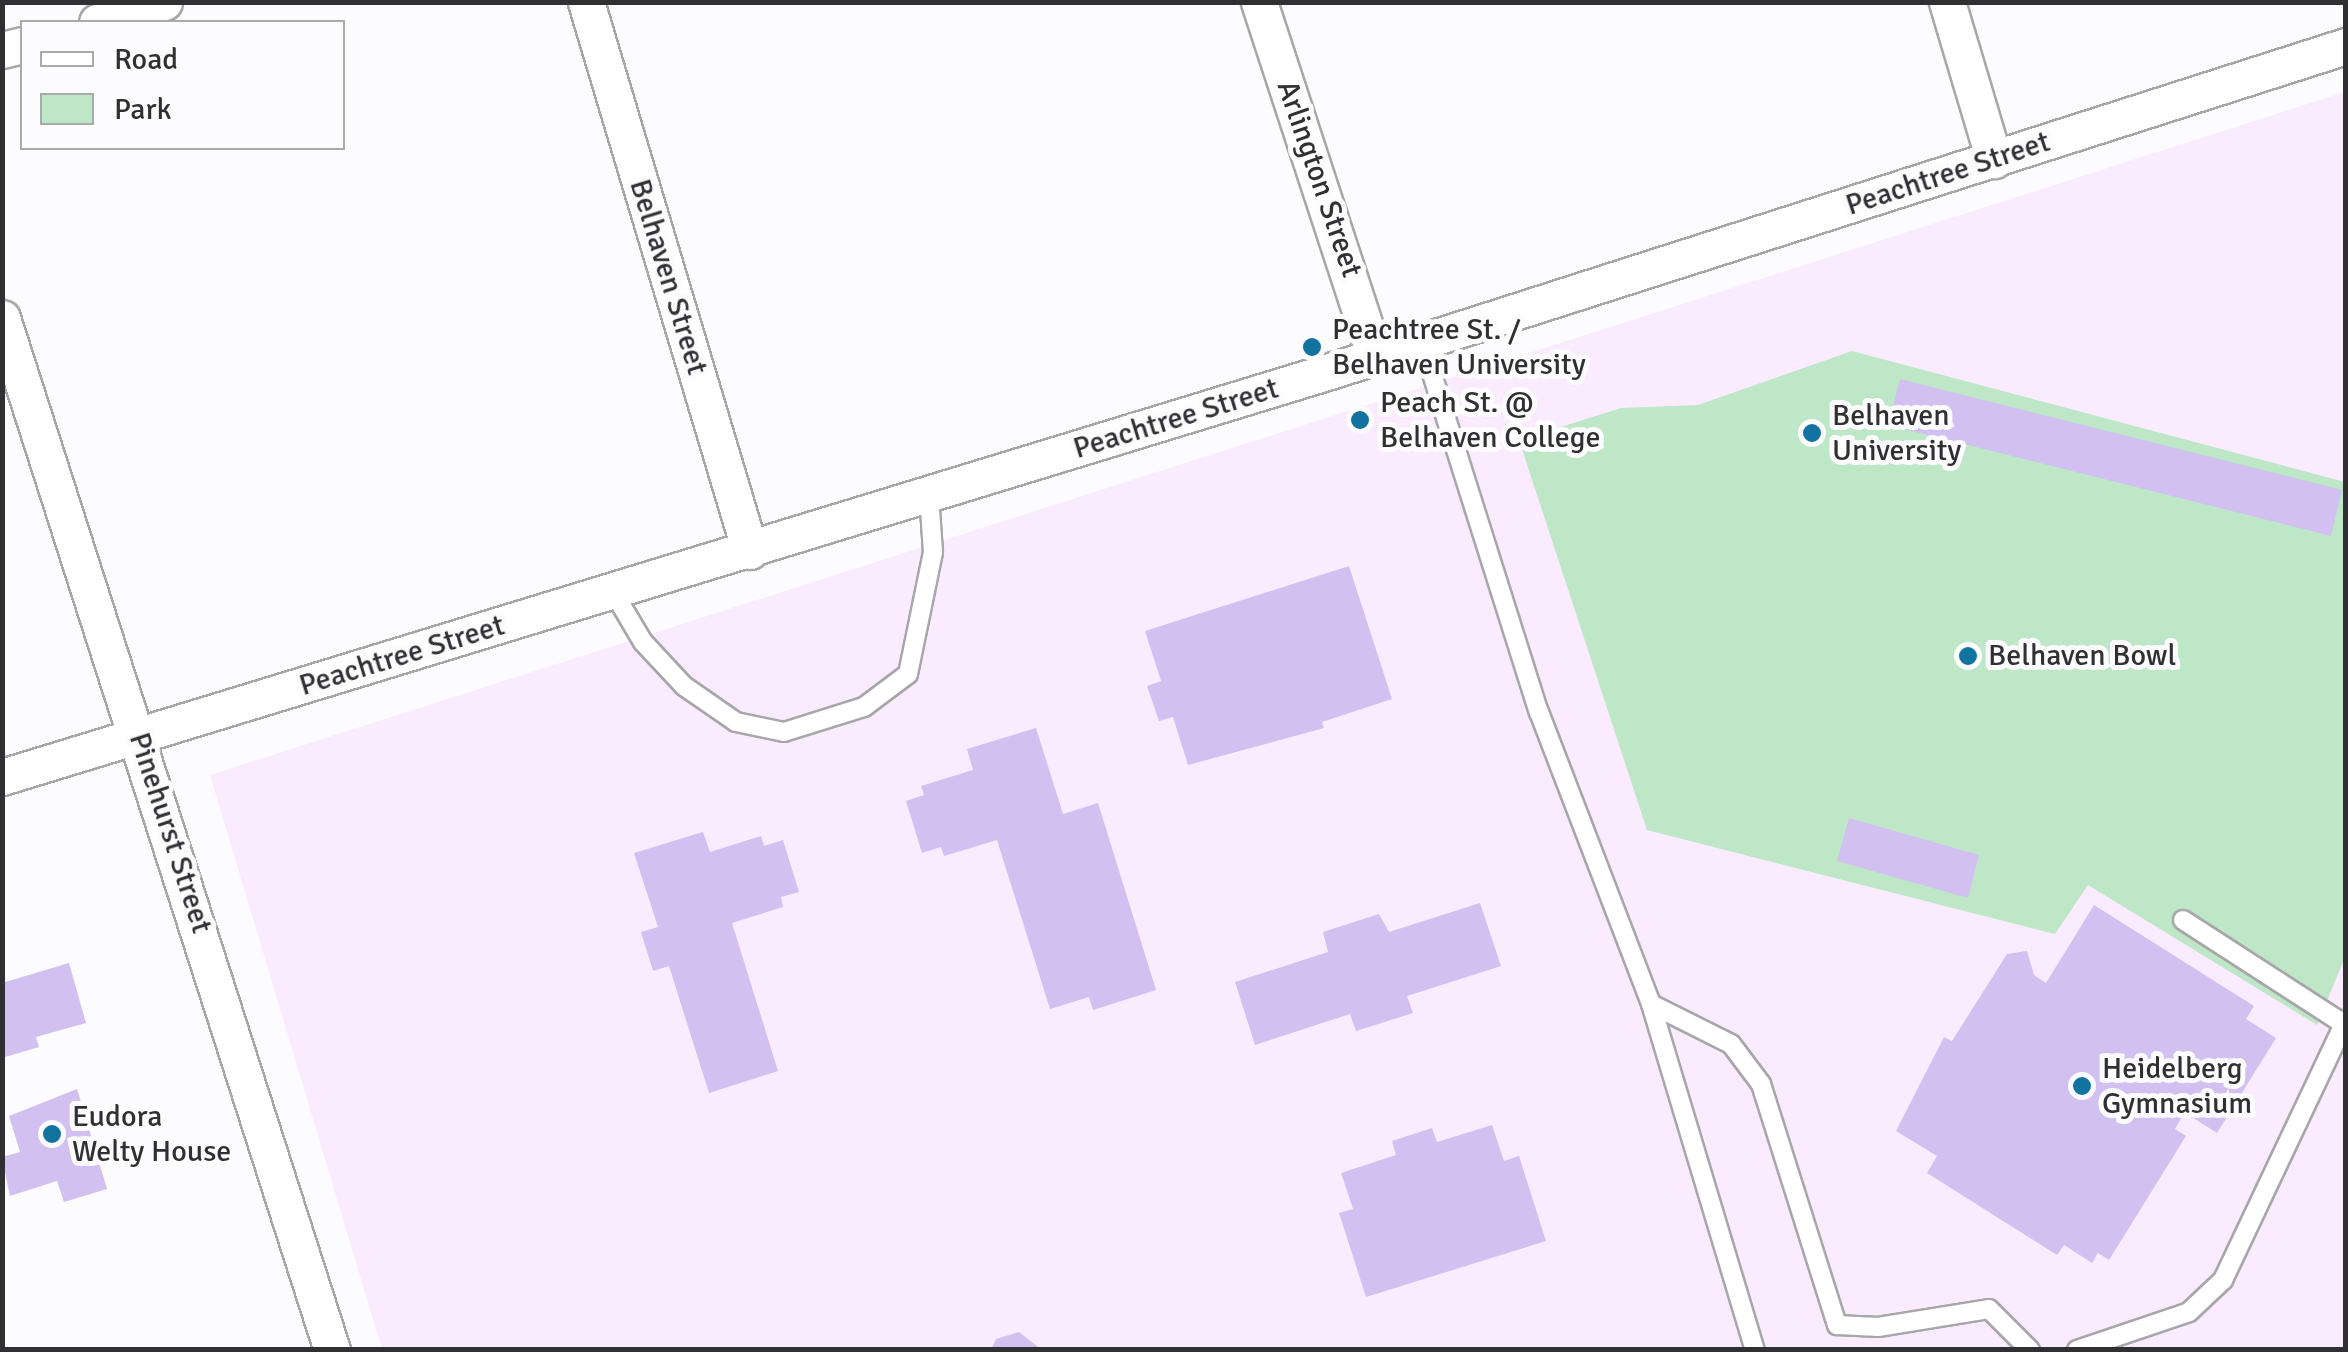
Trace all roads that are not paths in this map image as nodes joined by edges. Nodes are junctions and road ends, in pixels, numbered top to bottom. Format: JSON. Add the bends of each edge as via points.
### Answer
{"nodes":[{"id":1,"x":164,"y":2,"type":"edge"},
{"id":2,"x":586,"y":2,"type":"edge"},
{"id":3,"x":1260,"y":2,"type":"edge"},
{"id":4,"x":1947,"y":2,"type":"edge"},
{"id":5,"x":104,"y":20,"type":"edge"},
{"id":6,"x":2346,"y":46,"type":"edge"},
{"id":7,"x":1994,"y":160,"type":"junction"},
{"id":8,"x":2,"y":318,"type":"edge"},
{"id":9,"x":1422,"y":342,"type":"junction"},
{"id":10,"x":1376,"y":356,"type":"junction"},
{"id":11,"x":930,"y":495,"type":"junction"},
{"id":12,"x":750,"y":551,"type":"junction"},
{"id":13,"x":614,"y":594,"type":"junction"},
{"id":14,"x":138,"y":736,"type":"junction"},
{"id":15,"x":2,"y":777,"type":"edge"},
{"id":16,"x":2183,"y":920,"type":"dead end"},
{"id":17,"x":1651,"y":1004,"type":"junction"},
{"id":18,"x":2345,"y":1022,"type":"edge"},
{"id":19,"x":332,"y":1350,"type":"edge"},
{"id":20,"x":1755,"y":1350,"type":"edge"},
{"id":21,"x":2030,"y":1350,"type":"edge"},
{"id":22,"x":2077,"y":1350,"type":"edge"}],
"edges":[{"from":1,"to":5,"type":"street"},
{"from":2,"to":12,"type":"street","name":"Belhaven Street"},
{"from":3,"to":10,"type":"street","name":"Arlington Street"},
{"from":4,"to":7,"type":"street"},
{"from":6,"to":7,"type":"street","name":"Peachtree Street"},
{"from":7,"to":9,"type":"street","name":"Peachtree Street"},
{"from":8,"to":14,"type":"street","name":"Pinehurst Street"},
{"from":9,"to":10,"type":"street","name":"Peachtree Street"},
{"from":9,"to":17,"type":"lane","via":[[1539,712]]},
{"from":10,"to":11,"type":"street","name":"Peachtree Street"},
{"from":11,"to":12,"type":"street","name":"Peachtree Street"},
{"from":11,"to":13,"type":"lane","via":[[933,552],[908,674],[864,707],[800,727],[762,731],[736,722],[684,686],[643,642]]},
{"from":12,"to":13,"type":"street","name":"Peachtree Street"},
{"from":13,"to":14,"type":"street","name":"Peachtree Street"},
{"from":14,"to":15,"type":"street","name":"Peachtree Street"},
{"from":14,"to":19,"type":"street","name":"Pinehurst Street"},
{"from":16,"to":18,"type":"lane"},
{"from":17,"to":20,"type":"lane"},
{"from":17,"to":21,"type":"lane","via":[[1732,1044],[1762,1084],[1837,1325],[1878,1328],[1989,1309]]},
{"from":18,"to":22,"type":"lane","via":[[2223,1280],[2189,1312]]}]}
